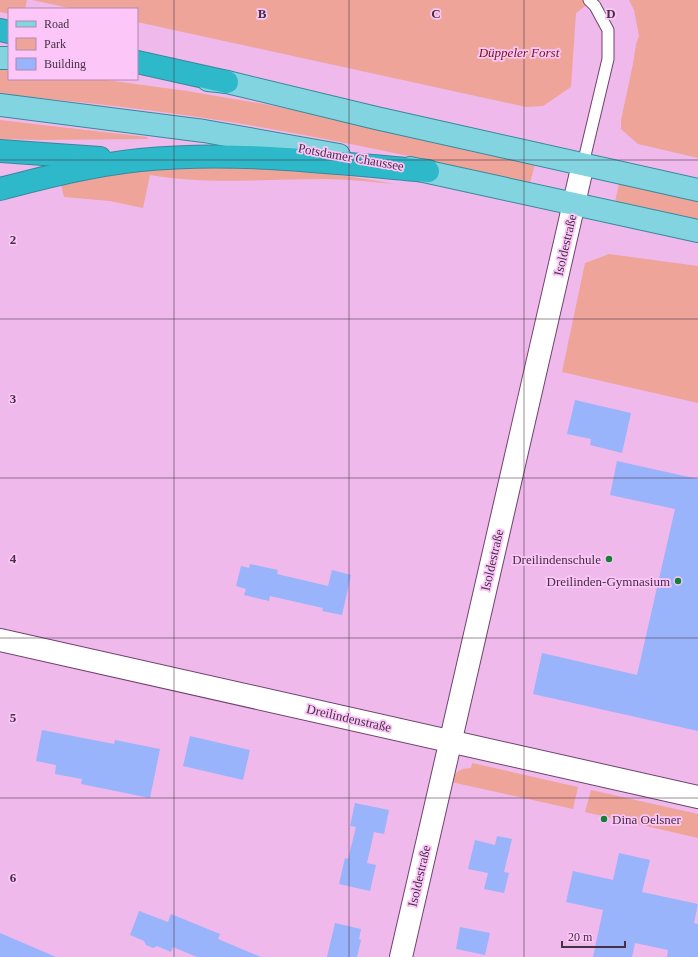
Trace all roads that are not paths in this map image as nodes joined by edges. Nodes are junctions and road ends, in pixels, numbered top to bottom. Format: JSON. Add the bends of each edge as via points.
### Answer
{"nodes":[{"id":1,"x":588,"y":0,"type":"edge"},
{"id":2,"x":138,"y":62,"type":"edge"},
{"id":3,"x":138,"y":72,"type":"edge"},
{"id":4,"x":227,"y":82,"type":"junction"},
{"id":5,"x":0,"y":105,"type":"edge"},
{"id":6,"x":0,"y":151,"type":"edge"},
{"id":7,"x":140,"y":160,"type":"junction"},
{"id":8,"x":584,"y":164,"type":"junction"},
{"id":9,"x":428,"y":171,"type":"junction"},
{"id":10,"x":0,"y":189,"type":"edge"},
{"id":11,"x":698,"y":190,"type":"edge"},
{"id":12,"x":574,"y":204,"type":"junction"},
{"id":13,"x":698,"y":231,"type":"edge"},
{"id":14,"x":0,"y":640,"type":"edge"},
{"id":15,"x":450,"y":741,"type":"junction"},
{"id":16,"x":698,"y":797,"type":"edge"},
{"id":17,"x":400,"y":957,"type":"edge"}],
"edges":[{"from":1,"to":8,"type":"lane","via":[[595,6],[608,30],[608,59]]},
{"from":2,"to":4,"type":"highway"},
{"from":3,"to":4,"type":"main road"},
{"from":4,"to":8,"type":"main road"},
{"from":5,"to":9,"type":"main road","name":"Potsdamer Chaussee","via":[[204,131]]},
{"from":6,"to":7,"type":"highway"},
{"from":7,"to":9,"type":"highway","via":[[205,156],[281,159]]},
{"from":7,"to":10,"type":"highway","via":[[69,171]]},
{"from":8,"to":11,"type":"main road"},
{"from":8,"to":12,"type":"street","name":"Isoldestraße"},
{"from":9,"to":12,"type":"main road","name":"Potsdamer Chaussee"},
{"from":12,"to":13,"type":"main road","name":"Potsdamer Chaussee"},
{"from":12,"to":15,"type":"street","name":"Isoldestraße"},
{"from":14,"to":15,"type":"street","name":"Dreilindenstraße"},
{"from":15,"to":16,"type":"street","name":"Dreilindenstraße"},
{"from":15,"to":17,"type":"street","name":"Isoldestraße"}]}
